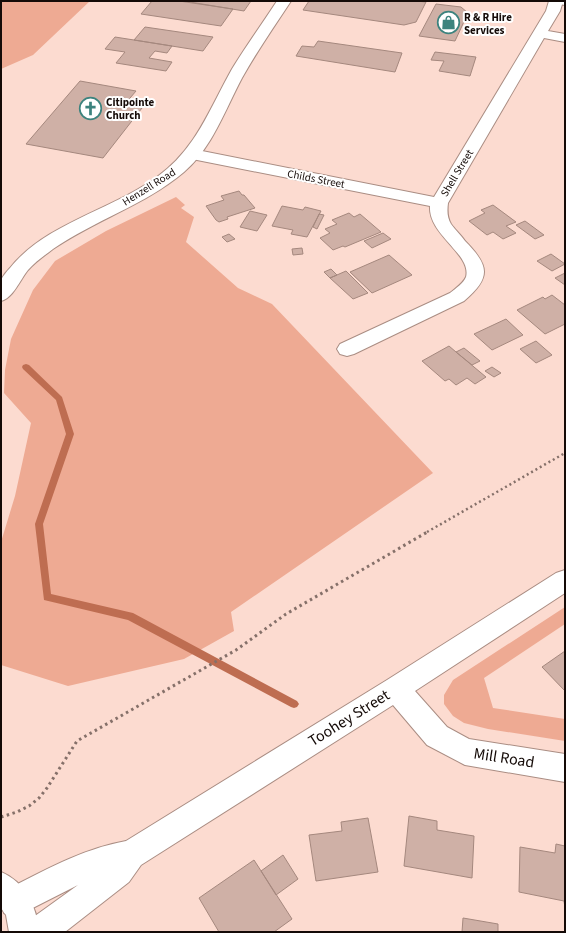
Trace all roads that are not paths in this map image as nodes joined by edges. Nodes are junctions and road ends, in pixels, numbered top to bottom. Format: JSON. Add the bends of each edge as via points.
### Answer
{"nodes":[{"id":1,"x":284,"y":1,"type":"edge"},
{"id":2,"x":556,"y":1,"type":"edge"},
{"id":3,"x":540,"y":33,"type":"junction"},
{"id":4,"x":565,"y":38,"type":"edge"},
{"id":5,"x":192,"y":154,"type":"junction"},
{"id":6,"x":440,"y":203,"type":"junction"},
{"id":7,"x":1,"y":295,"type":"edge"},
{"id":8,"x":347,"y":349,"type":"dead end"},
{"id":9,"x":565,"y":580,"type":"edge"},
{"id":10,"x":396,"y":689,"type":"junction"},
{"id":11,"x":565,"y":768,"type":"edge"},
{"id":12,"x":131,"y":855,"type":"junction"},
{"id":13,"x":8,"y":895,"type":"edge"},
{"id":14,"x":24,"y":932,"type":"edge"},
{"id":15,"x":39,"y":932,"type":"edge"}],
"edges":[{"from":1,"to":5,"type":"street","name":"Henzell Road","via":[[241,67],[209,128]]},
{"from":2,"to":3,"type":"street","name":"Shell Street"},
{"from":3,"to":4,"type":"street"},
{"from":3,"to":6,"type":"street","name":"Shell Street"},
{"from":5,"to":6,"type":"street","name":"Childs Street"},
{"from":5,"to":7,"type":"street","name":"Henzell Road","via":[[179,168],[157,184],[52,242],[28,259]]},
{"from":6,"to":8,"type":"street","name":"Shell Street","via":[[439,216],[444,229],[474,261],[476,274],[469,287],[457,297]]},
{"from":9,"to":10,"type":"street","name":"Toohey Street"},
{"from":10,"to":11,"type":"street","name":"Mill Road","via":[[438,736],[465,752]]},
{"from":10,"to":12,"type":"street","name":"Toohey Street"},
{"from":12,"to":13,"type":"street","name":"Toohey Street","via":[[111,858]]},
{"from":12,"to":15,"type":"street","name":"Toohey Street","via":[[119,872]]},
{"from":13,"to":14,"type":"street","via":[[21,914]]}]}
